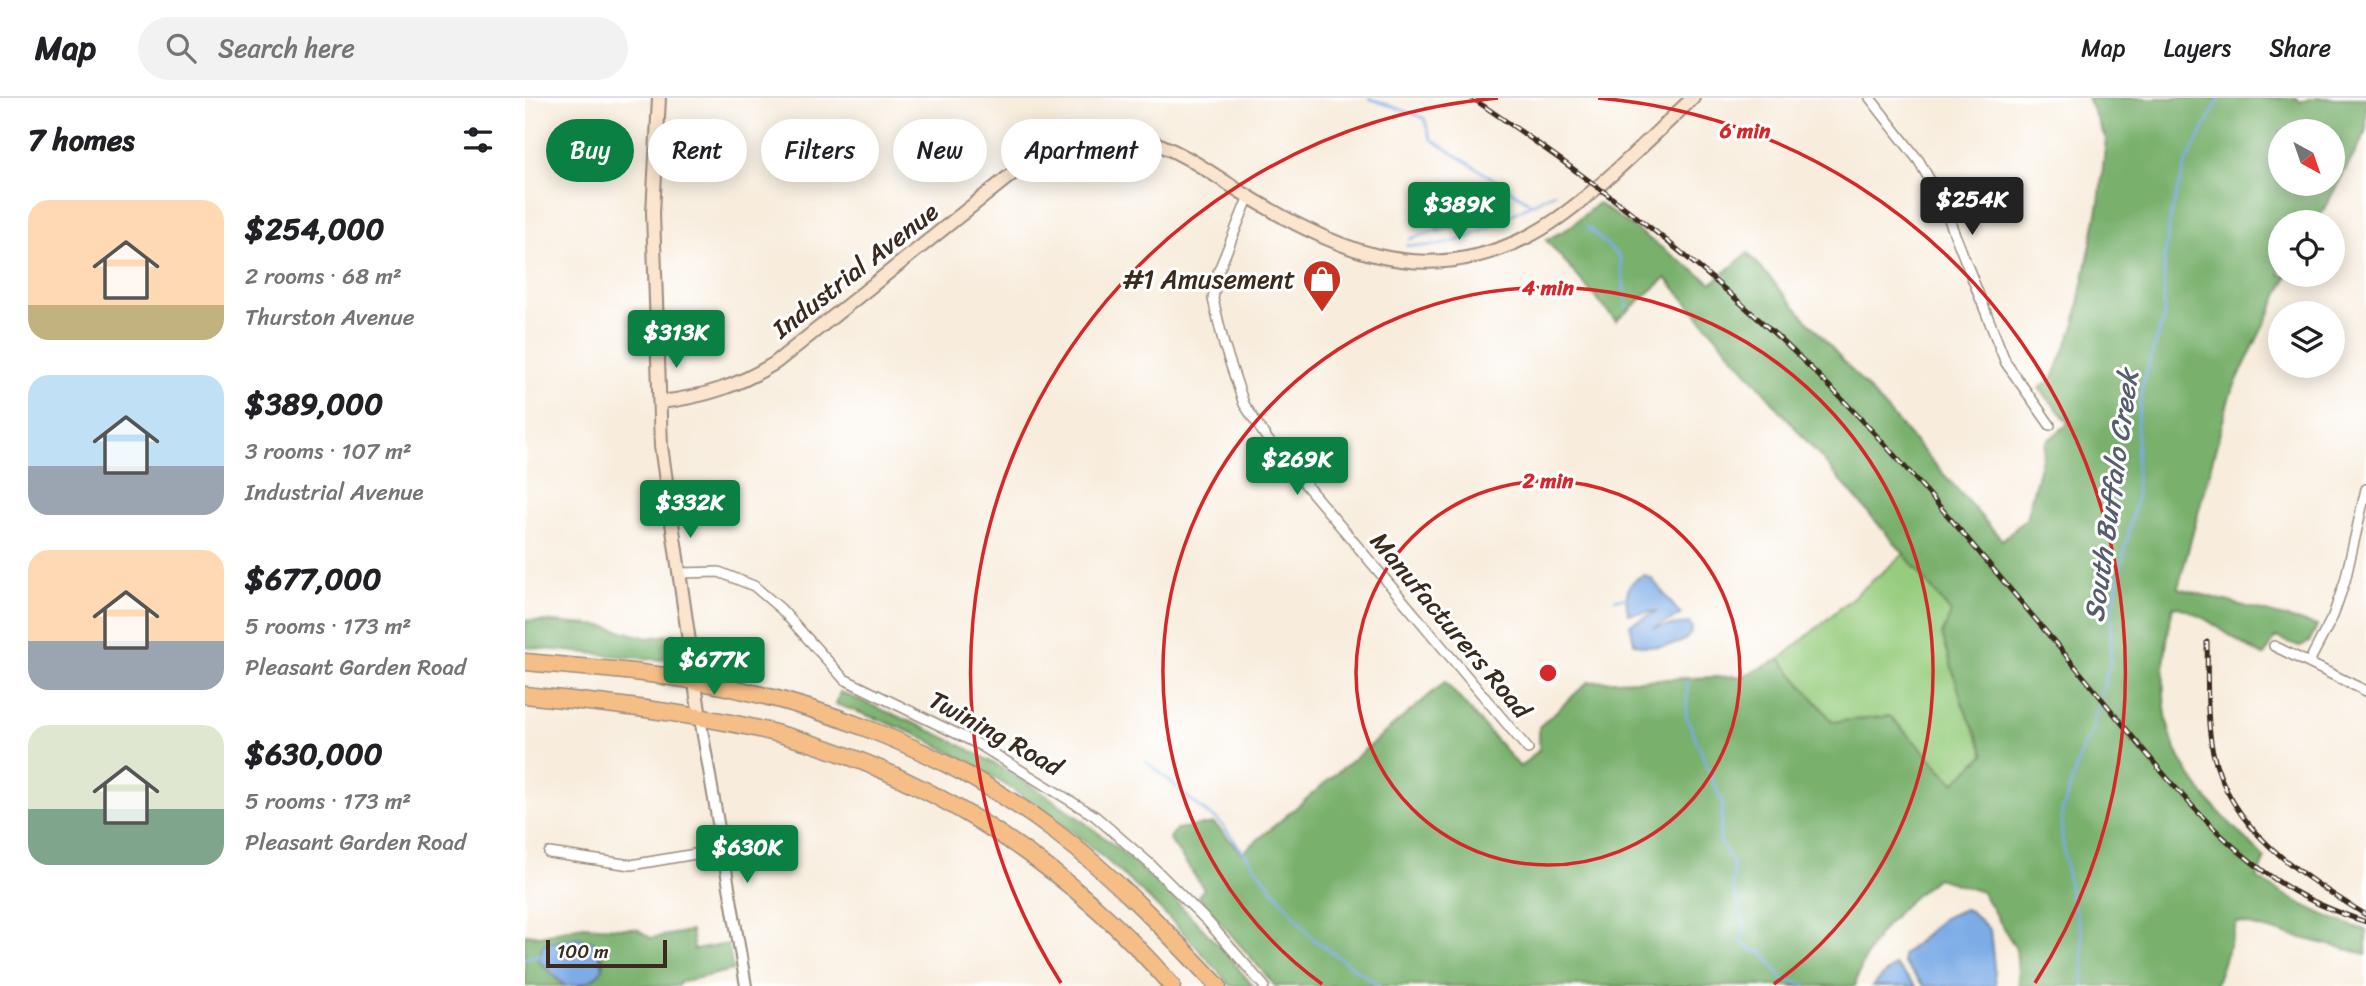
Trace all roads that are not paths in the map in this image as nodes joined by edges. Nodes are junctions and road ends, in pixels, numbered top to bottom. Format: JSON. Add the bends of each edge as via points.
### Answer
{"nodes":[{"id":1,"x":659,"y":98,"type":"edge"},
{"id":2,"x":1693,"y":98,"type":"edge"},
{"id":3,"x":1870,"y":98,"type":"edge"},
{"id":4,"x":1249,"y":197,"type":"junction"},
{"id":5,"x":660,"y":402,"type":"junction"},
{"id":6,"x":2050,"y":425,"type":"dead end"},
{"id":7,"x":2366,"y":489,"type":"edge"},
{"id":8,"x":679,"y":573,"type":"junction"},
{"id":9,"x":2274,"y":646,"type":"dead end"},
{"id":10,"x":525,"y":662,"type":"edge"},
{"id":11,"x":2309,"y":662,"type":"junction"},
{"id":12,"x":695,"y":681,"type":"junction"},
{"id":13,"x":2366,"y":691,"type":"edge"},
{"id":14,"x":525,"y":695,"type":"edge"},
{"id":15,"x":700,"y":719,"type":"junction"},
{"id":16,"x":1528,"y":749,"type":"dead end"},
{"id":17,"x":725,"y":849,"type":"junction"},
{"id":18,"x":548,"y":853,"type":"dead end"},
{"id":19,"x":746,"y":986,"type":"edge"},
{"id":20,"x":1172,"y":986,"type":"edge"},
{"id":21,"x":1218,"y":986,"type":"edge"},
{"id":22,"x":1265,"y":986,"type":"edge"}],
"edges":[{"from":1,"to":5,"type":"main road","via":[[653,213]]},
{"from":2,"to":4,"type":"main road","name":"Industrial Avenue","via":[[1557,219],[1511,245],[1473,257],[1422,262],[1378,258],[1329,242]]},
{"from":3,"to":6,"type":"street","via":[[1919,161],[1943,202],[2006,363]]},
{"from":4,"to":5,"type":"main road","name":"Industrial Avenue","via":[[1182,155],[1142,139],[1088,137],[1057,145],[1027,162],[775,363],[718,392]]},
{"from":4,"to":16,"type":"street","name":"Manufacturers Road","via":[[1217,275],[1213,299],[1244,404],[1268,440]]},
{"from":5,"to":8,"type":"main road","via":[[666,498]]},
{"from":7,"to":11,"type":"street","via":[[2345,582]]},
{"from":8,"to":12,"type":"main road"},
{"from":8,"to":22,"type":"street","name":"Twining Road","via":[[719,572],[754,586],[844,679],[978,744],[1095,816],[1200,913]]},
{"from":9,"to":11,"type":"street"},
{"from":10,"to":12,"type":"highway"},
{"from":11,"to":13,"type":"street"},
{"from":12,"to":15,"type":"main road"},
{"from":12,"to":21,"type":"highway","via":[[783,701],[858,725],[975,779],[1056,832],[1104,871]]},
{"from":14,"to":15,"type":"highway","via":[[638,706]]},
{"from":15,"to":17,"type":"street"},
{"from":15,"to":20,"type":"highway","via":[[751,727],[834,751],[947,803],[1032,856],[1076,892]]},
{"from":17,"to":18,"type":"street","via":[[631,864]]},
{"from":17,"to":19,"type":"street"}]}
